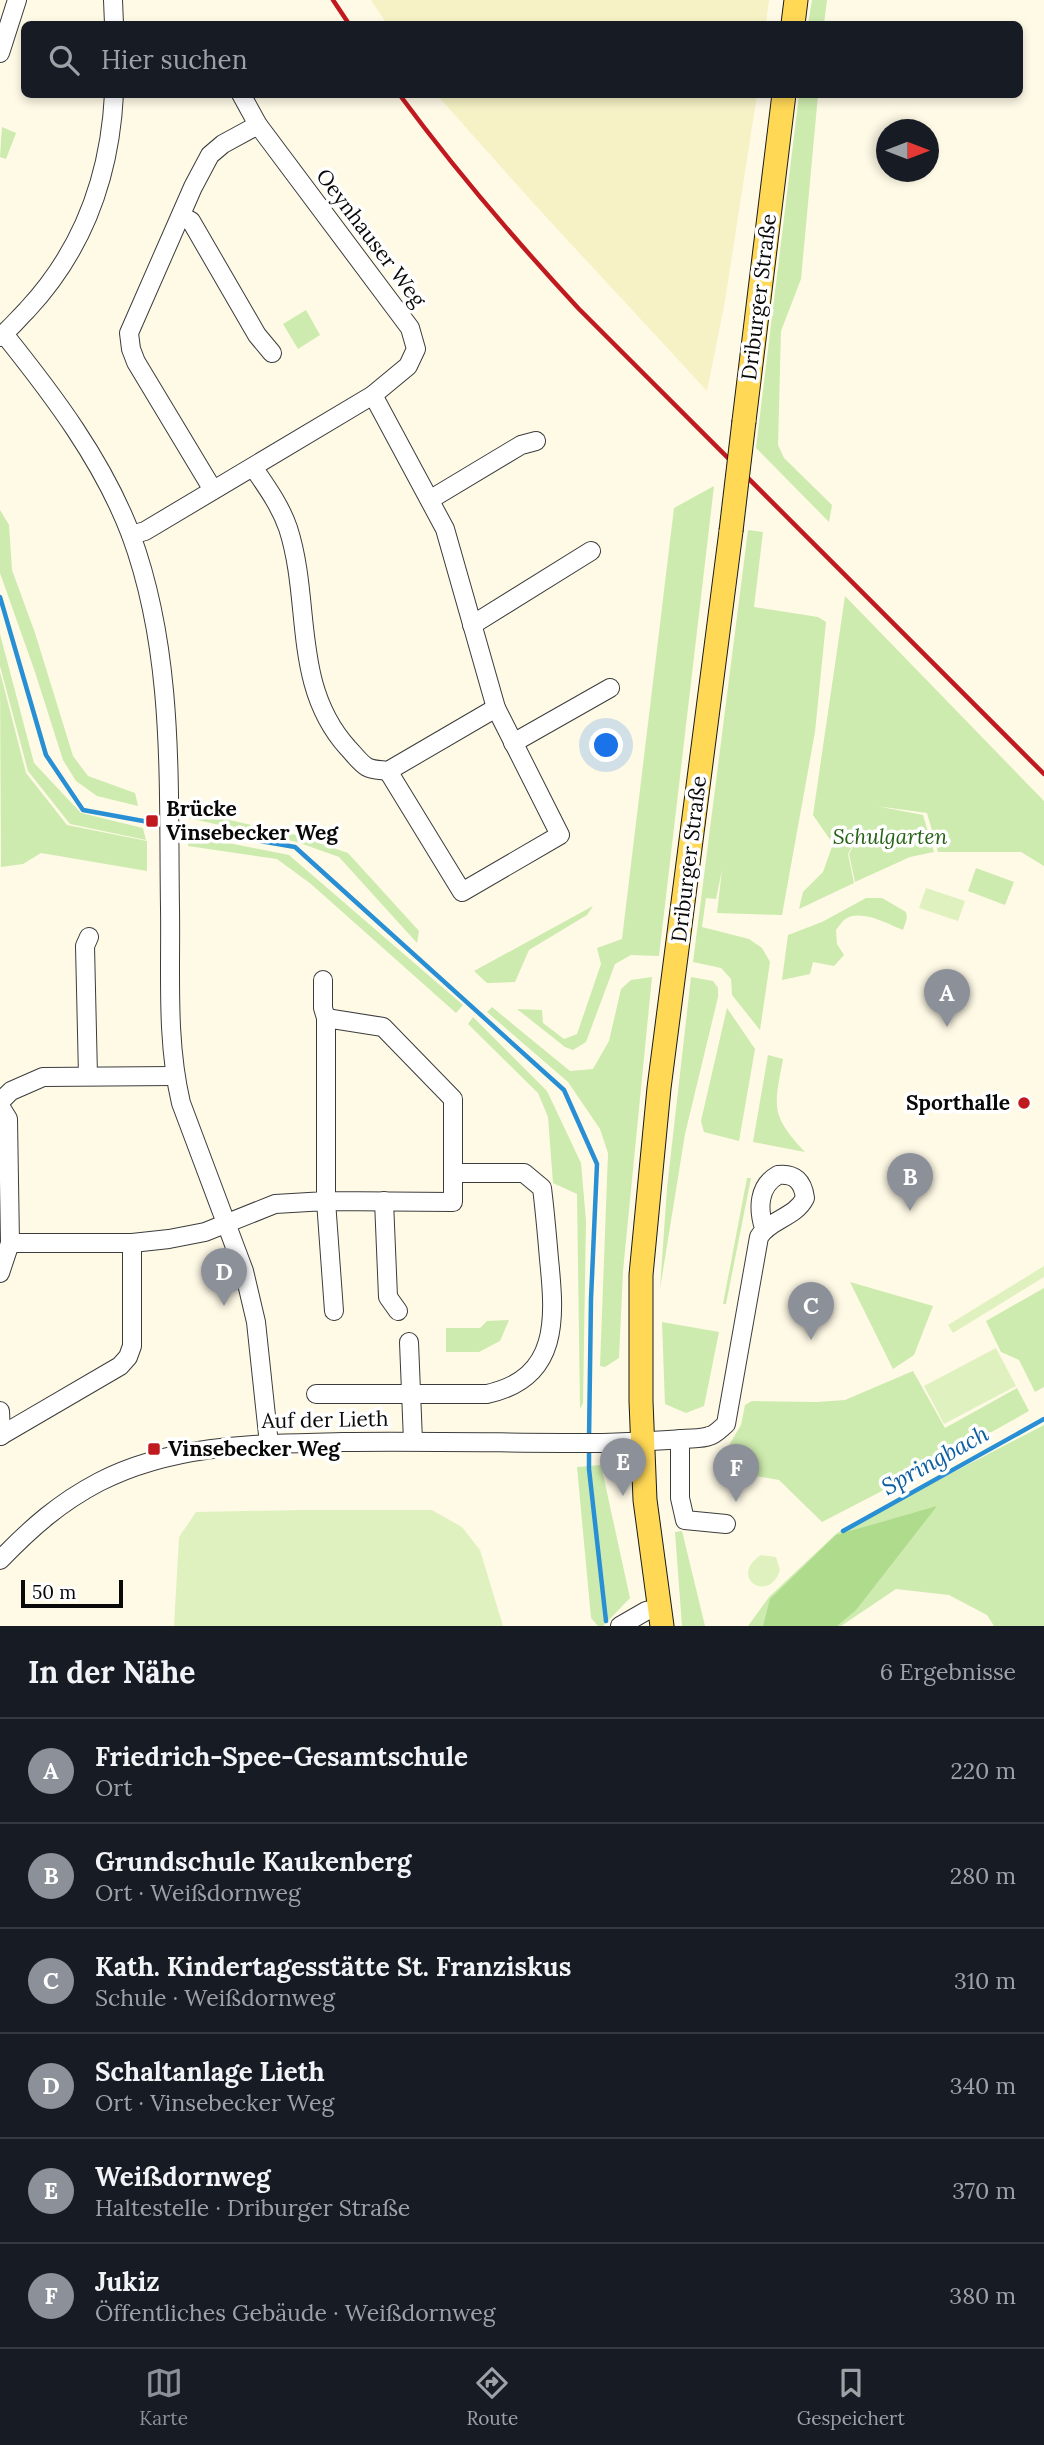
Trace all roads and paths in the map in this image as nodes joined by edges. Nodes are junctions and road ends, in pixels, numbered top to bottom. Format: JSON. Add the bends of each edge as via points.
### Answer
{"nodes":[{"id":1,"x":17,"y":0,"type":"edge"},
{"id":2,"x":113,"y":0,"type":"edge"},
{"id":3,"x":796,"y":0,"type":"edge"},
{"id":4,"x":114,"y":21,"type":"edge"},
{"id":5,"x":793,"y":21,"type":"edge"},
{"id":6,"x":0,"y":53,"type":"edge"},
{"id":7,"x":114,"y":98,"type":"edge"},
{"id":8,"x":243,"y":98,"type":"edge"},
{"id":9,"x":784,"y":98,"type":"edge"},
{"id":10,"x":258,"y":125,"type":"junction"},
{"id":11,"x":182,"y":216,"type":"junction"},
{"id":12,"x":2,"y":336,"type":"edge"},
{"id":13,"x":272,"y":353,"type":"dead end"},
{"id":14,"x":373,"y":395,"type":"junction"},
{"id":15,"x":536,"y":441,"type":"dead end"},
{"id":16,"x":253,"y":467,"type":"junction"},
{"id":17,"x":213,"y":490,"type":"junction"},
{"id":18,"x":431,"y":499,"type":"junction"},
{"id":19,"x":131,"y":535,"type":"junction"},
{"id":20,"x":591,"y":551,"type":"dead end"},
{"id":21,"x":472,"y":625,"type":"junction"},
{"id":22,"x":610,"y":688,"type":"dead end"},
{"id":23,"x":496,"y":708,"type":"junction"},
{"id":24,"x":513,"y":743,"type":"junction"},
{"id":25,"x":388,"y":771,"type":"junction"},
{"id":26,"x":89,"y":937,"type":"dead end"},
{"id":27,"x":323,"y":980,"type":"dead end"},
{"id":28,"x":326,"y":1018,"type":"junction"},
{"id":29,"x":88,"y":1076,"type":"junction"},
{"id":30,"x":174,"y":1076,"type":"junction"},
{"id":31,"x":0,"y":1104,"type":"edge"},
{"id":32,"x":454,"y":1173,"type":"junction"},
{"id":33,"x":326,"y":1201,"type":"junction"},
{"id":34,"x":384,"y":1201,"type":"junction"},
{"id":35,"x":228,"y":1224,"type":"junction"},
{"id":36,"x":764,"y":1228,"type":"dead end"},
{"id":37,"x":132,"y":1242,"type":"junction"},
{"id":38,"x":10,"y":1243,"type":"junction"},
{"id":39,"x":0,"y":1273,"type":"edge"},
{"id":40,"x":334,"y":1311,"type":"dead end"},
{"id":41,"x":398,"y":1311,"type":"dead end"},
{"id":42,"x":409,"y":1342,"type":"dead end"},
{"id":43,"x":316,"y":1394,"type":"dead end"},
{"id":44,"x":410,"y":1394,"type":"junction"},
{"id":45,"x":0,"y":1411,"type":"edge"},
{"id":46,"x":0,"y":1436,"type":"edge"},
{"id":47,"x":680,"y":1439,"type":"junction"},
{"id":48,"x":413,"y":1441,"type":"junction"},
{"id":49,"x":643,"y":1441,"type":"junction"},
{"id":50,"x":269,"y":1444,"type":"junction"},
{"id":51,"x":726,"y":1524,"type":"dead end"},
{"id":52,"x":0,"y":1560,"type":"edge"},
{"id":53,"x":661,"y":1617,"type":"edge"},
{"id":54,"x":620,"y":1626,"type":"edge"}],
"edges":[{"from":1,"to":6,"type":"street"},
{"from":2,"to":4,"type":"street"},
{"from":3,"to":5,"type":"main road"},
{"from":7,"to":12,"type":"street","via":[[104,168],[80,233],[39,297]]},
{"from":8,"to":10,"type":"street","name":"Oeynhauser Weg"},
{"from":9,"to":49,"type":"main road","name":"Driburger Straße","bridge":true,"via":[[653,1144],[641,1275]]},
{"from":10,"to":11,"type":"street","via":[[210,155]]},
{"from":10,"to":14,"type":"street","name":"Oeynhauser Weg","via":[[410,328],[416,349],[408,366]]},
{"from":11,"to":13,"type":"street","via":[[191,221]]},
{"from":11,"to":17,"type":"street","via":[[129,340],[136,362]]},
{"from":12,"to":19,"type":"street","via":[[43,383],[96,463]]},
{"from":14,"to":16,"type":"street","name":"Oeynhauser Weg"},
{"from":14,"to":18,"type":"street"},
{"from":15,"to":18,"type":"street","via":[[521,445]]},
{"from":16,"to":17,"type":"street","name":"Oeynhauser Weg"},
{"from":16,"to":25,"type":"street","via":[[288,528],[316,696],[335,733],[351,750],[368,767]]},
{"from":17,"to":19,"type":"street","name":"Oeynhauser Weg"},
{"from":18,"to":21,"type":"street","via":[[445,529]]},
{"from":19,"to":30,"type":"street","via":[[153,612],[166,717]]},
{"from":20,"to":21,"type":"street"},
{"from":21,"to":23,"type":"street"},
{"from":22,"to":24,"type":"street"},
{"from":23,"to":24,"type":"street"},
{"from":23,"to":25,"type":"street"},
{"from":24,"to":25,"type":"street","via":[[560,835],[462,892]]},
{"from":26,"to":29,"type":"street","via":[[85,946]]},
{"from":27,"to":28,"type":"street"},
{"from":28,"to":32,"type":"street","via":[[383,1027],[453,1099]]},
{"from":28,"to":33,"type":"street"},
{"from":29,"to":30,"type":"street"},
{"from":29,"to":31,"type":"street","via":[[43,1077],[11,1091]]},
{"from":30,"to":35,"type":"street"},
{"from":31,"to":38,"type":"street","via":[[8,1119]]},
{"from":32,"to":34,"type":"street","via":[[453,1202]]},
{"from":32,"to":44,"type":"street","via":[[524,1173],[542,1188],[554,1306],[551,1335],[542,1357],[526,1376],[503,1390]]},
{"from":33,"to":34,"type":"street"},
{"from":33,"to":35,"type":"street","via":[[275,1203]]},
{"from":33,"to":40,"type":"street"},
{"from":34,"to":41,"type":"street","via":[[388,1297]]},
{"from":35,"to":37,"type":"street","via":[[169,1239]]},
{"from":35,"to":50,"type":"street","via":[[256,1322]]},
{"from":36,"to":47,"type":"street","name":"Auf der Lieth","via":[[726,1424],[711,1436]]},
{"from":37,"to":38,"type":"street"},
{"from":37,"to":46,"type":"street","via":[[132,1346],[128,1357]]},
{"from":38,"to":39,"type":"street"},
{"from":42,"to":44,"type":"street"},
{"from":43,"to":44,"type":"street"},
{"from":44,"to":48,"type":"street"},
{"from":45,"to":46,"type":"street"},
{"from":47,"to":49,"type":"street","name":"Auf der Lieth"},
{"from":47,"to":51,"type":"street","via":[[680,1498],[685,1520]]},
{"from":48,"to":49,"type":"street","name":"Auf der Lieth"},
{"from":48,"to":50,"type":"street","name":"Auf der Lieth"},
{"from":49,"to":53,"type":"main road","name":"Driburger Straße"},
{"from":50,"to":52,"type":"street","name":"Auf der Lieth","via":[[168,1456],[101,1481],[34,1524]]},
{"from":53,"to":54,"type":"street","via":[[646,1611]]}]}
